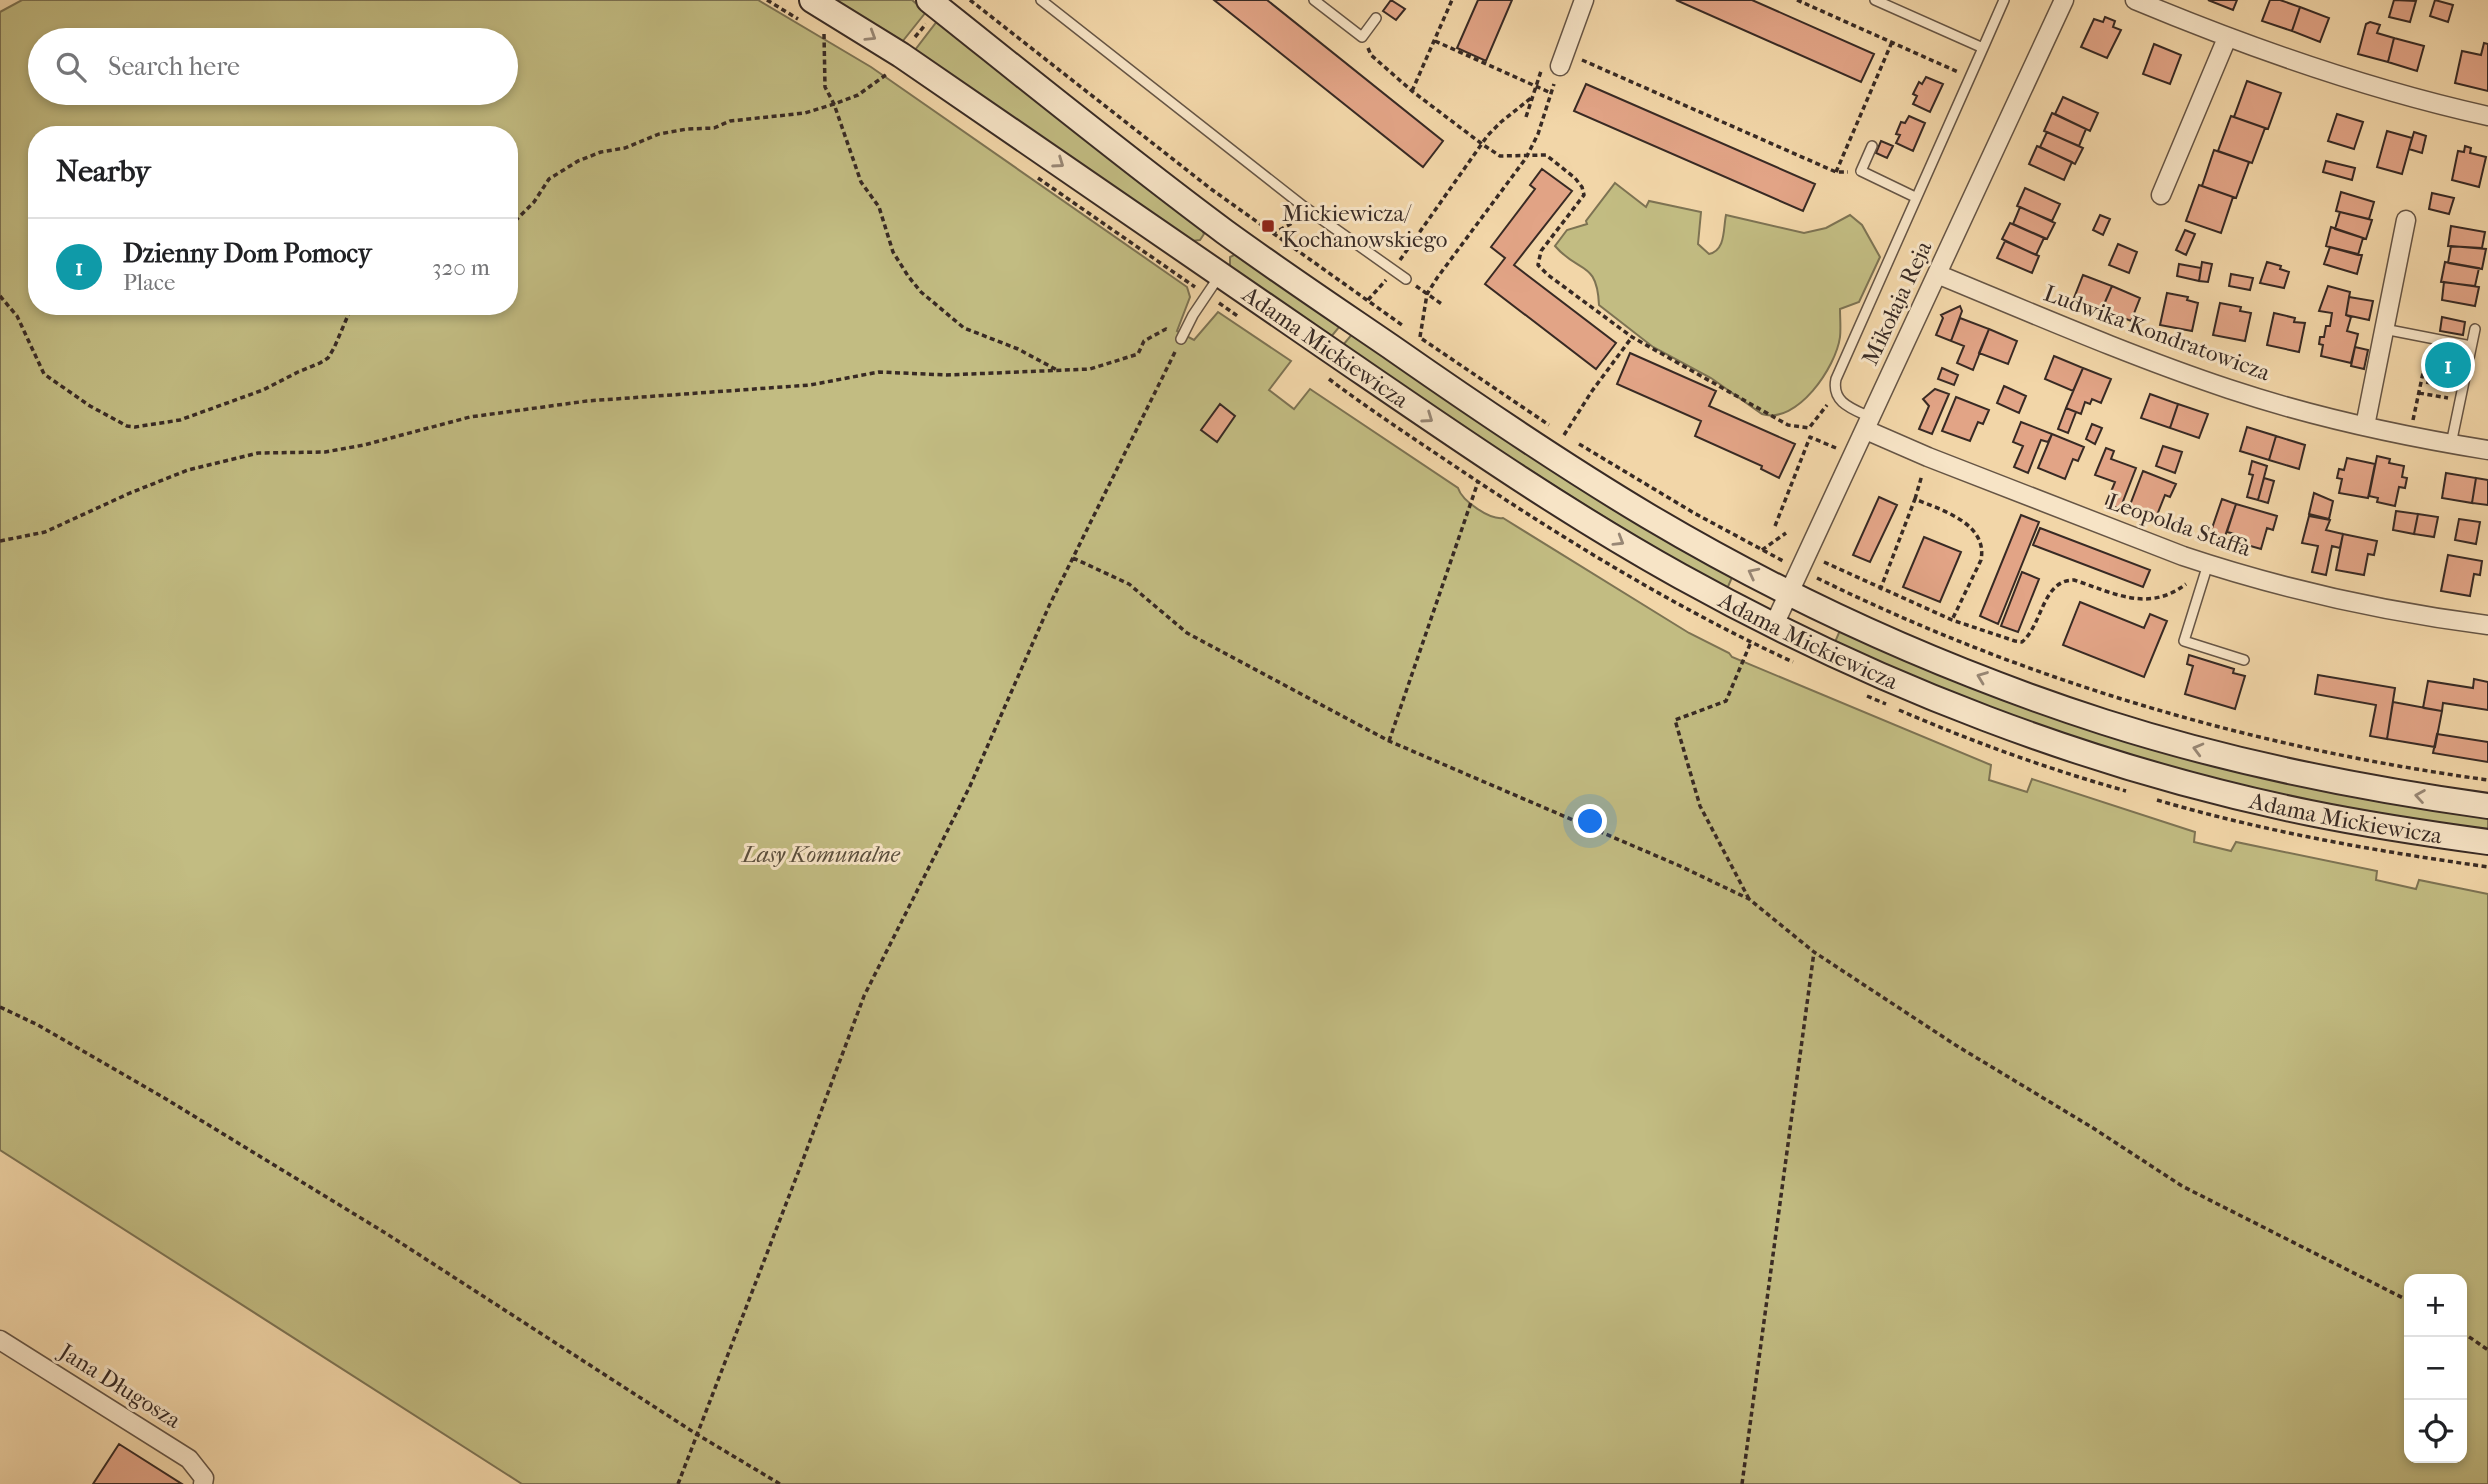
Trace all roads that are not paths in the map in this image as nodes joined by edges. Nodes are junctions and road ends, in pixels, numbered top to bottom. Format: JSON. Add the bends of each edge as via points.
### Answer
{"nodes":[{"id":1,"x":813,"y":0,"type":"edge"},
{"id":2,"x":929,"y":0,"type":"edge"},
{"id":3,"x":1041,"y":0,"type":"edge"},
{"id":4,"x":1314,"y":0,"type":"edge"},
{"id":5,"x":1584,"y":0,"type":"edge"},
{"id":6,"x":1875,"y":0,"type":"edge"},
{"id":7,"x":2004,"y":0,"type":"edge"},
{"id":8,"x":2064,"y":0,"type":"edge"},
{"id":9,"x":2136,"y":0,"type":"edge"},
{"id":10,"x":1376,"y":19,"type":"dead end"},
{"id":11,"x":2227,"y":38,"type":"junction"},
{"id":12,"x":1983,"y":48,"type":"junction"},
{"id":13,"x":1563,"y":59,"type":"road end"},
{"id":14,"x":2488,"y":116,"type":"edge"},
{"id":15,"x":1872,"y":146,"type":"dead end"},
{"id":16,"x":2161,"y":195,"type":"dead end"},
{"id":17,"x":1915,"y":197,"type":"junction"},
{"id":18,"x":2406,"y":220,"type":"dead end"},
{"id":19,"x":1228,"y":234,"type":"junction"},
{"id":20,"x":1213,"y":269,"type":"junction"},
{"id":21,"x":1937,"y":274,"type":"junction"},
{"id":22,"x":1406,"y":279,"type":"road end"},
{"id":23,"x":2384,"y":329,"type":"junction"},
{"id":24,"x":2474,"y":330,"type":"dead end"},
{"id":25,"x":1181,"y":339,"type":"road end"},
{"id":26,"x":2471,"y":346,"type":"junction"},
{"id":27,"x":1869,"y":424,"type":"junction"},
{"id":28,"x":2365,"y":426,"type":"junction"},
{"id":29,"x":2451,"y":444,"type":"junction"},
{"id":30,"x":2488,"y":450,"type":"edge"},
{"id":31,"x":2204,"y":563,"type":"junction"},
{"id":32,"x":1800,"y":572,"type":"junction"},
{"id":33,"x":1774,"y":625,"type":"junction"},
{"id":34,"x":2488,"y":625,"type":"edge"},
{"id":35,"x":2244,"y":660,"type":"dead end"},
{"id":36,"x":2488,"y":806,"type":"edge"},
{"id":37,"x":2488,"y":842,"type":"edge"},
{"id":38,"x":0,"y":1339,"type":"edge"},
{"id":39,"x":203,"y":1484,"type":"edge"}],
"edges":[{"from":1,"to":20,"type":"street","name":"Adama Mickiewicza","one_way":true},
{"from":2,"to":19,"type":"street","name":"Adama Mickiewicza"},
{"from":3,"to":22,"type":"lane","via":[[1313,213]]},
{"from":4,"to":10,"type":"lane","via":[[1362,37]]},
{"from":5,"to":13,"type":"street"},
{"from":6,"to":12,"type":"lane"},
{"from":7,"to":12,"type":"lane"},
{"from":8,"to":21,"type":"street","name":"Mikołaja Reja"},
{"from":9,"to":11,"type":"street"},
{"from":11,"to":14,"type":"street","via":[[2368,85]]},
{"from":11,"to":16,"type":"street"},
{"from":12,"to":17,"type":"lane"},
{"from":15,"to":17,"type":"lane","via":[[1861,171]]},
{"from":17,"to":27,"type":"lane","via":[[1836,379],[1836,396]]},
{"from":18,"to":23,"type":"street"},
{"from":19,"to":20,"type":"street"},
{"from":32,"to":19,"type":"street","name":"Adama Mickiewicza","one_way":true,"via":[[1652,518],[1561,462]]},
{"from":20,"to":25,"type":"lane"},
{"from":20,"to":33,"type":"street","name":"Adama Mickiewicza","one_way":true,"via":[[1539,492],[1681,577]]},
{"from":21,"to":27,"type":"street","name":"Mikołaja Reja"},
{"from":21,"to":28,"type":"street","name":"Ludwika Kondratowicza","via":[[2209,382]]},
{"from":23,"to":26,"type":"lane"},
{"from":23,"to":28,"type":"street"},
{"from":24,"to":26,"type":"lane"},
{"from":26,"to":29,"type":"lane"},
{"from":27,"to":31,"type":"street","name":"Leopolda Staffa","via":[[1928,457]]},
{"from":27,"to":32,"type":"street","name":"Mikołaja Reja"},
{"from":28,"to":29,"type":"street","name":"Ludwika Kondratowicza"},
{"from":29,"to":30,"type":"street","name":"Ludwika Kondratowicza"},
{"from":31,"to":34,"type":"street","name":"Leopolda Staffa","via":[[2336,598]]},
{"from":31,"to":35,"type":"lane","via":[[2184,641]]},
{"from":32,"to":33,"type":"street","name":"Mikołaja Reja"},
{"from":36,"to":32,"type":"street","name":"Adama Mickiewicza","one_way":true,"via":[[2297,773],[2106,722],[1926,655]]},
{"from":33,"to":37,"type":"street","name":"Adama Mickiewicza","via":[[1980,717],[2127,767],[2308,813]]},
{"from":38,"to":39,"type":"street","name":"Jana Długosza","via":[[189,1459],[204,1478]]}]}
